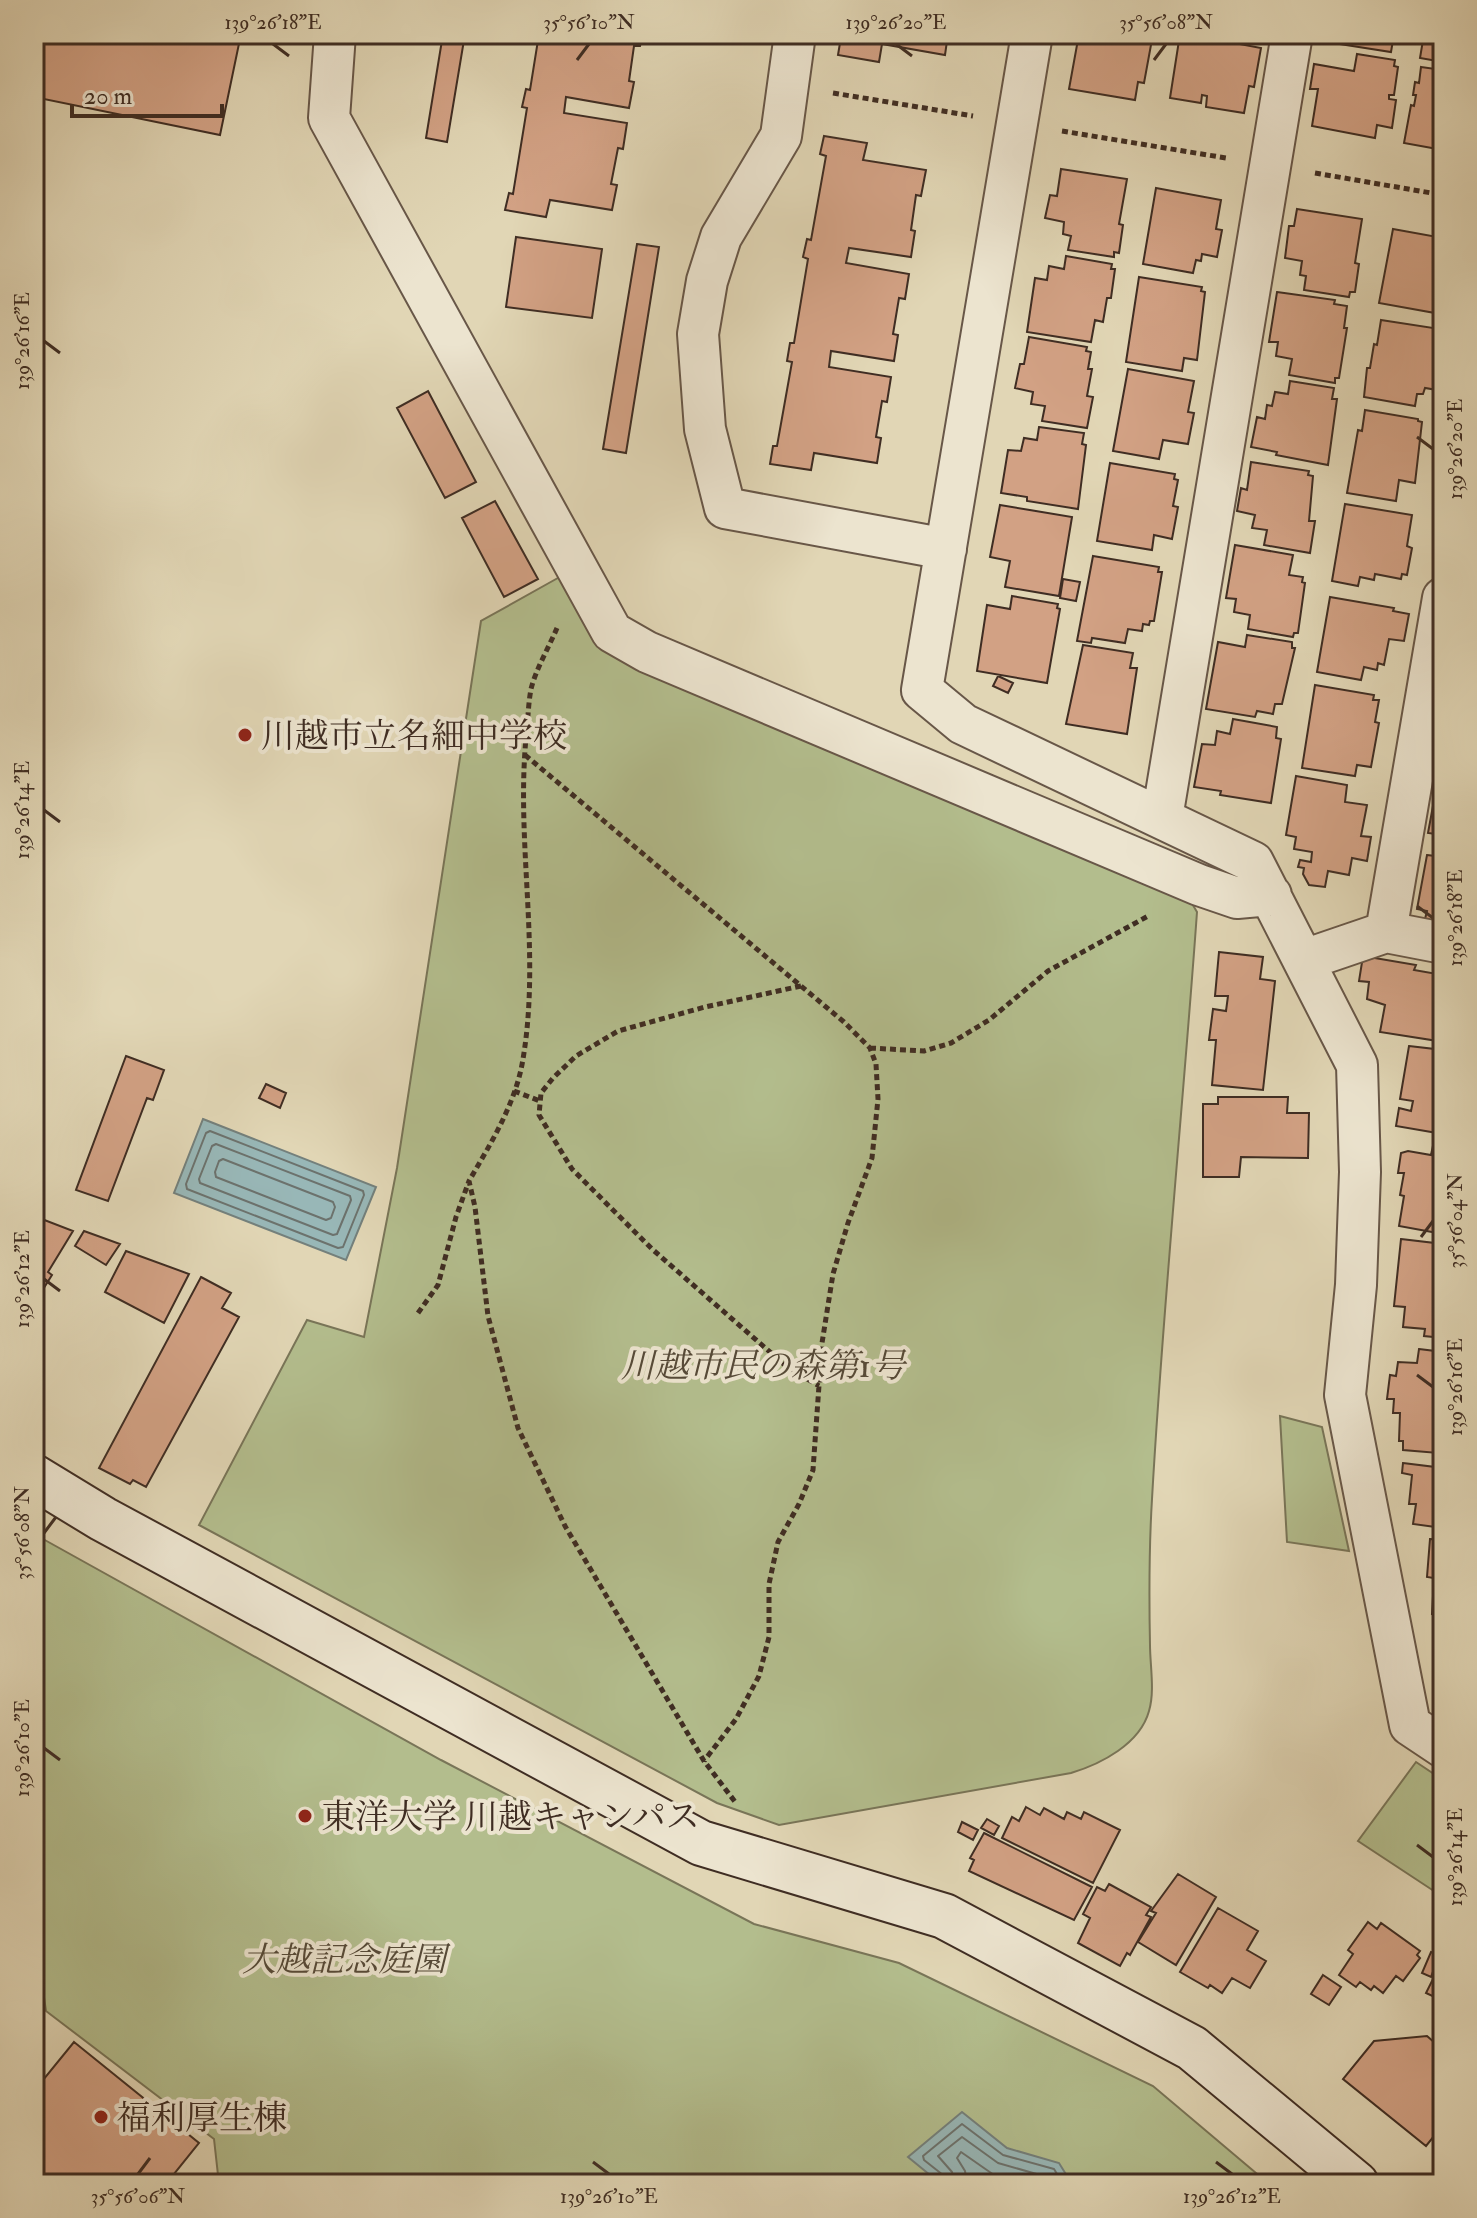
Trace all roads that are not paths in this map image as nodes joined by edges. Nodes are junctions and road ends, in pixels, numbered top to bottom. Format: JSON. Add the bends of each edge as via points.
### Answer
{"nodes":[{"id":1,"x":335,"y":34,"type":"edge"},
{"id":2,"x":795,"y":34,"type":"edge"},
{"id":3,"x":1032,"y":34,"type":"edge"},
{"id":4,"x":1292,"y":34,"type":"edge"},
{"id":5,"x":946,"y":549,"type":"junction"},
{"id":6,"x":1443,"y":598,"type":"edge"},
{"id":7,"x":1162,"y":818,"type":"junction"},
{"id":8,"x":1271,"y":895,"type":"junction"},
{"id":9,"x":1386,"y":932,"type":"junction"},
{"id":10,"x":1443,"y":943,"type":"edge"},
{"id":11,"x":1304,"y":960,"type":"junction"},
{"id":12,"x":34,"y":1477,"type":"edge"},
{"id":13,"x":1443,"y":1747,"type":"edge"},
{"id":14,"x":1356,"y":2184,"type":"edge"}],
"edges":[{"from":1,"to":8,"type":"street","via":[[329,118],[612,632],[647,652],[1199,885],[1237,898]]},
{"from":2,"to":5,"type":"street","via":[[781,136],[721,237],[698,334],[705,429],[725,508]]},
{"from":3,"to":5,"type":"street"},
{"from":4,"to":7,"type":"street"},
{"from":5,"to":7,"type":"street","via":[[922,690],[963,724]]},
{"from":6,"to":9,"type":"street"},
{"from":7,"to":8,"type":"street","via":[[1253,862]]},
{"from":8,"to":11,"type":"street"},
{"from":9,"to":10,"type":"street"},
{"from":9,"to":11,"type":"street"},
{"from":11,"to":13,"type":"street","via":[[1357,1065],[1356,1285],[1345,1395],[1410,1725]]},
{"from":12,"to":14,"type":"street","via":[[701,1843],[944,1916],[1192,2048]]}]}
